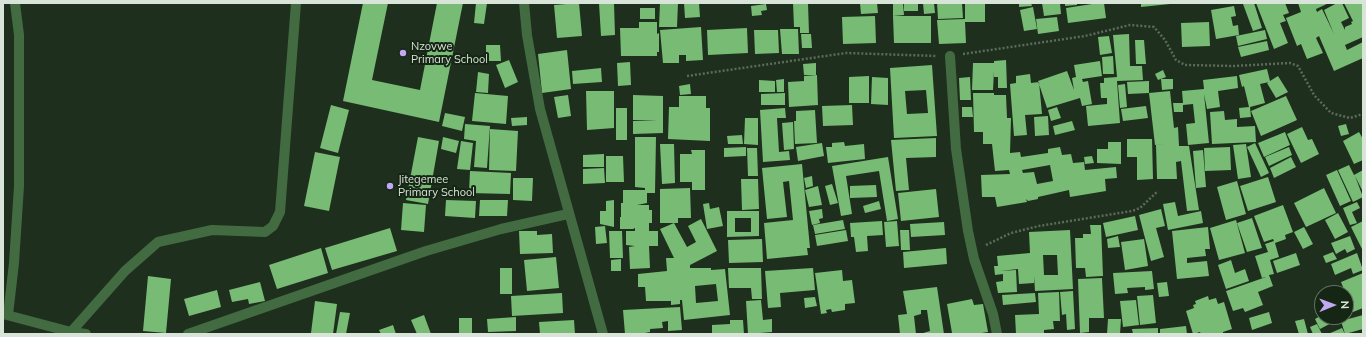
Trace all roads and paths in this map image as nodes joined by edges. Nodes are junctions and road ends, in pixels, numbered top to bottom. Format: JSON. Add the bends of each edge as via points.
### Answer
{"nodes":[{"id":1,"x":15,"y":3,"type":"edge"},
{"id":2,"x":296,"y":3,"type":"edge"},
{"id":3,"x":524,"y":3,"type":"edge"},
{"id":4,"x":950,"y":56,"type":"junction"},
{"id":5,"x":687,"y":76,"type":"dead end"},
{"id":6,"x":1363,"y":114,"type":"edge"},
{"id":7,"x":1158,"y":191,"type":"dead end"},
{"id":8,"x":568,"y":214,"type":"junction"},
{"id":9,"x":974,"y":259,"type":"junction"},
{"id":10,"x":5,"y":315,"type":"edge"},
{"id":11,"x":70,"y":332,"type":"junction"},
{"id":12,"x":86,"y":334,"type":"edge"},
{"id":13,"x":188,"y":334,"type":"edge"},
{"id":14,"x":603,"y":334,"type":"edge"},
{"id":15,"x":997,"y":334,"type":"edge"}],
"edges":[{"from":1,"to":10,"type":"street","via":[[19,35],[19,186],[14,263]]},
{"from":2,"to":11,"type":"street","via":[[280,212],[273,226],[265,232],[212,230],[158,242],[125,270]]},
{"from":3,"to":8,"type":"street","via":[[540,110],[558,168]]},
{"from":4,"to":5,"type":"path","via":[[846,53]]},
{"from":4,"to":6,"type":"path","via":[[1085,36],[1130,25],[1154,27],[1163,36],[1176,60],[1185,65],[1290,63],[1298,66],[1314,95],[1331,113],[1350,118]]},
{"from":4,"to":9,"type":"street","via":[[956,149]]},
{"from":7,"to":9,"type":"path","via":[[1140,208],[1132,211],[1011,233],[988,242]]},
{"from":8,"to":13,"type":"street","via":[[501,229],[426,251]]},
{"from":8,"to":14,"type":"street"},
{"from":9,"to":15,"type":"street","via":[[993,314]]},
{"from":10,"to":11,"type":"street"},
{"from":11,"to":12,"type":"street"}]}
